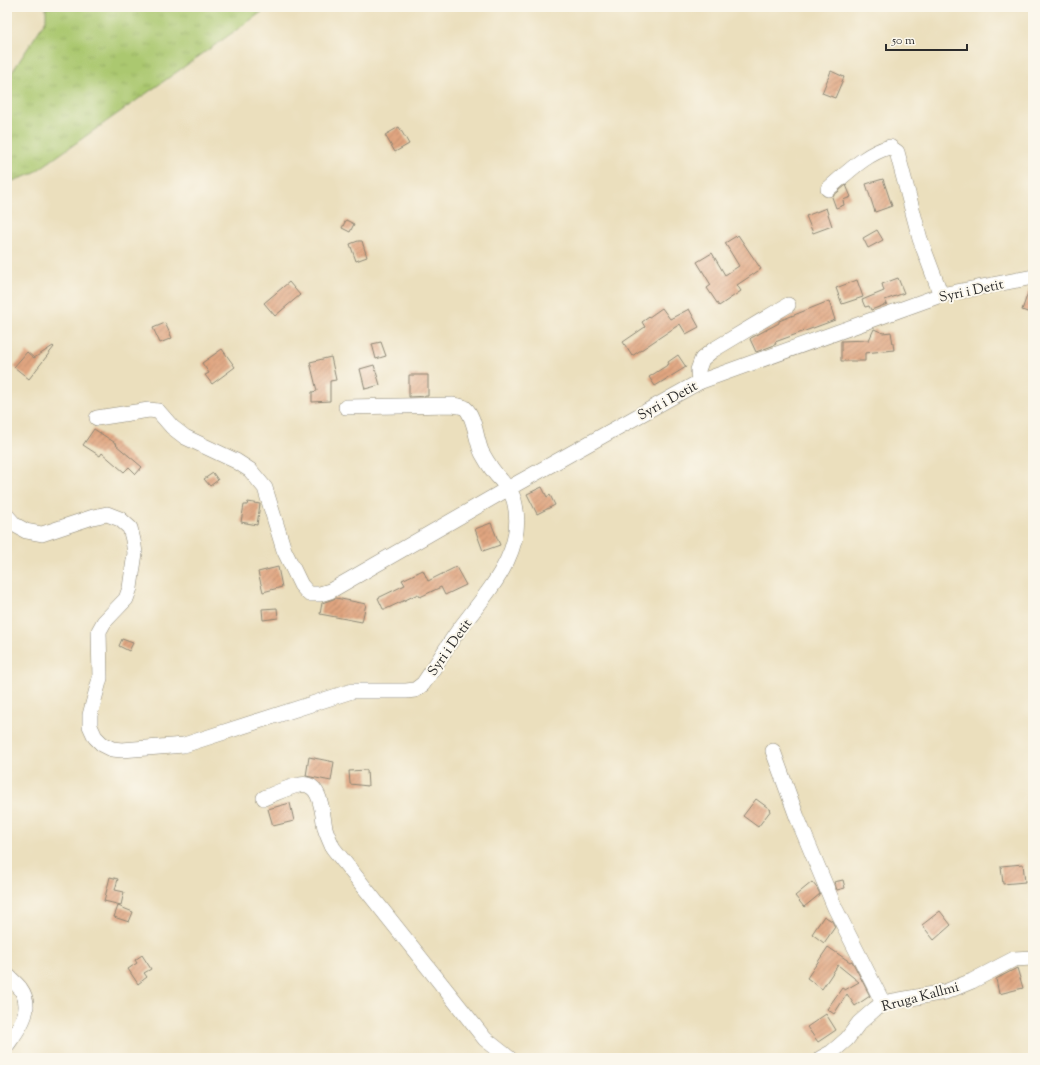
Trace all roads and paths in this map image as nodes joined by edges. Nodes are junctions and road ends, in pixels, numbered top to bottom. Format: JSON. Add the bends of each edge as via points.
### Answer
{"nodes":[{"id":1,"x":828,"y":189,"type":"dead end"},
{"id":2,"x":1033,"y":277,"type":"edge"},
{"id":3,"x":941,"y":295,"type":"junction"},
{"id":4,"x":788,"y":304,"type":"dead end"},
{"id":5,"x":699,"y":382,"type":"junction"},
{"id":6,"x":346,"y":407,"type":"dead end"},
{"id":7,"x":96,"y":418,"type":"dead end"},
{"id":8,"x":509,"y":488,"type":"junction"},
{"id":9,"x":7,"y":516,"type":"edge"},
{"id":10,"x":772,"y":751,"type":"dead end"},
{"id":11,"x":264,"y":798,"type":"dead end"},
{"id":12,"x":1033,"y":958,"type":"edge"},
{"id":13,"x":7,"y":975,"type":"edge"},
{"id":14,"x":883,"y":1003,"type":"junction"},
{"id":15,"x":7,"y":1044,"type":"edge"},
{"id":16,"x":509,"y":1058,"type":"edge"},
{"id":17,"x":821,"y":1058,"type":"edge"}],
"edges":[{"from":1,"to":3,"type":"street","via":[[864,159],[877,152],[890,147],[897,152],[920,239]]},
{"from":2,"to":3,"type":"street","name":"Syri i Detit"},
{"from":3,"to":5,"type":"street","name":"Syri i Detit"},
{"from":4,"to":5,"type":"street","via":[[702,359],[698,370]]},
{"from":5,"to":8,"type":"street","name":"Syri i Detit"},
{"from":6,"to":8,"type":"street","via":[[464,407],[469,412],[480,449],[500,480]]},
{"from":7,"to":8,"type":"street","via":[[149,410],[158,411],[185,437],[250,470],[265,488],[284,550],[301,585],[309,594],[330,591]]},
{"from":8,"to":9,"type":"street","name":"Syri i Detit","via":[[517,515],[516,531],[508,562],[423,684],[415,690],[352,692],[184,745],[122,750],[112,749],[95,737],[90,726],[90,716],[100,678],[99,631],[126,599],[130,588],[135,553],[130,528],[120,519],[107,514],[42,534],[26,532]]},
{"from":10,"to":14,"type":"street","via":[[835,908]]},
{"from":11,"to":16,"type":"street","via":[[300,784],[316,792],[321,800],[328,837],[334,848],[485,1039]]},
{"from":12,"to":14,"type":"street","name":"Rruga Kallmi","via":[[1014,959],[946,992]]},
{"from":13,"to":15,"type":"street","via":[[26,1000],[26,1012],[22,1023]]},
{"from":14,"to":17,"type":"street","name":"Rruga Kallmi","via":[[859,1023],[847,1039]]}]}
